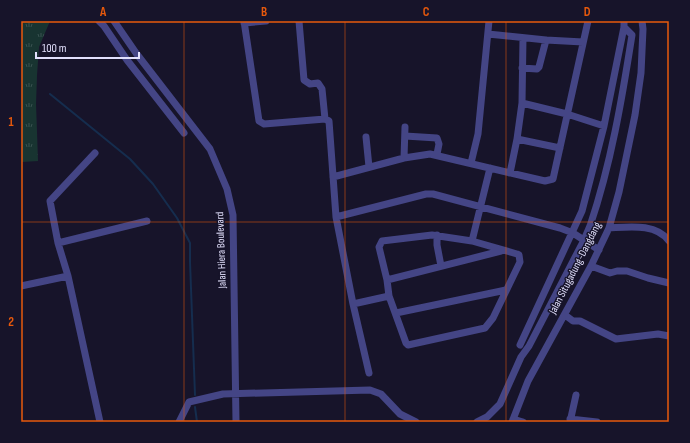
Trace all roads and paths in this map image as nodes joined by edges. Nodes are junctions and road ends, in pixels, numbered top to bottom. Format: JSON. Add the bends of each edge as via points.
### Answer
{"nodes":[{"id":1,"x":99,"y":21,"type":"edge"},
{"id":2,"x":114,"y":21,"type":"edge"},
{"id":3,"x":266,"y":21,"type":"edge"},
{"id":4,"x":299,"y":21,"type":"edge"},
{"id":5,"x":489,"y":21,"type":"edge"},
{"id":6,"x":588,"y":21,"type":"edge"},
{"id":7,"x":642,"y":21,"type":"edge"},
{"id":8,"x":244,"y":22,"type":"edge"},
{"id":9,"x":624,"y":24,"type":"edge"},
{"id":10,"x":488,"y":34,"type":"junction"},
{"id":11,"x":622,"y":35,"type":"junction"},
{"id":12,"x":632,"y":35,"type":"junction"},
{"id":13,"x":643,"y":36,"type":"junction"},
{"id":14,"x":523,"y":38,"type":"junction"},
{"id":15,"x":546,"y":40,"type":"junction"},
{"id":16,"x":583,"y":42,"type":"junction"},
{"id":17,"x":136,"y":53,"type":"junction"},
{"id":18,"x":127,"y":60,"type":"junction"},
{"id":19,"x":522,"y":68,"type":"junction"},
{"id":20,"x":522,"y":103,"type":"junction"},
{"id":21,"x":568,"y":114,"type":"junction"},
{"id":22,"x":325,"y":119,"type":"junction"},
{"id":23,"x":604,"y":126,"type":"junction"},
{"id":24,"x":405,"y":127,"type":"dead end"},
{"id":25,"x":184,"y":133,"type":"dead end"},
{"id":26,"x":405,"y":136,"type":"junction"},
{"id":27,"x":366,"y":137,"type":"dead end"},
{"id":28,"x":517,"y":139,"type":"junction"},
{"id":29,"x":560,"y":148,"type":"junction"},
{"id":30,"x":95,"y":153,"type":"dead end"},
{"id":31,"x":438,"y":154,"type":"junction"},
{"id":32,"x":404,"y":158,"type":"junction"},
{"id":33,"x":471,"y":164,"type":"junction"},
{"id":34,"x":369,"y":167,"type":"junction"},
{"id":35,"x":490,"y":168,"type":"junction"},
{"id":36,"x":510,"y":173,"type":"junction"},
{"id":37,"x":333,"y":177,"type":"junction"},
{"id":38,"x":480,"y":206,"type":"junction"},
{"id":39,"x":336,"y":217,"type":"junction"},
{"id":40,"x":147,"y":221,"type":"dead end"},
{"id":41,"x":609,"y":228,"type":"junction"},
{"id":42,"x":573,"y":233,"type":"junction"},
{"id":43,"x":437,"y":235,"type":"junction"},
{"id":44,"x":584,"y":240,"type":"junction"},
{"id":45,"x":472,"y":241,"type":"junction"},
{"id":46,"x":669,"y":241,"type":"edge"},
{"id":47,"x":58,"y":243,"type":"junction"},
{"id":48,"x":599,"y":250,"type":"junction"},
{"id":49,"x":502,"y":251,"type":"junction"},
{"id":50,"x":441,"y":266,"type":"junction"},
{"id":51,"x":591,"y":266,"type":"junction"},
{"id":52,"x":68,"y":276,"type":"junction"},
{"id":53,"x":387,"y":280,"type":"junction"},
{"id":54,"x":669,"y":283,"type":"edge"},
{"id":55,"x":21,"y":286,"type":"edge"},
{"id":56,"x":506,"y":290,"type":"junction"},
{"id":57,"x":389,"y":296,"type":"junction"},
{"id":58,"x":353,"y":304,"type":"junction"},
{"id":59,"x":396,"y":313,"type":"junction"},
{"id":60,"x":565,"y":315,"type":"junction"},
{"id":61,"x":669,"y":336,"type":"edge"},
{"id":62,"x":520,"y":345,"type":"dead end"},
{"id":63,"x":369,"y":373,"type":"dead end"},
{"id":64,"x":235,"y":393,"type":"junction"},
{"id":65,"x":576,"y":394,"type":"dead end"},
{"id":66,"x":513,"y":420,"type":"edge"},
{"id":67,"x":570,"y":421,"type":"edge"},
{"id":68,"x":100,"y":422,"type":"edge"},
{"id":69,"x":179,"y":422,"type":"edge"},
{"id":70,"x":236,"y":422,"type":"edge"},
{"id":71,"x":416,"y":422,"type":"edge"},
{"id":72,"x":477,"y":422,"type":"edge"},
{"id":73,"x":523,"y":422,"type":"edge"},
{"id":74,"x":597,"y":422,"type":"edge"}],
"edges":[{"from":1,"to":18,"type":"street"},
{"from":2,"to":17,"type":"street","name":"Jalan Hiera Boulevard"},
{"from":3,"to":8,"type":"street"},
{"from":4,"to":22,"type":"street","via":[[304,80],[310,84],[318,83],[322,89]]},
{"from":5,"to":10,"type":"street"},
{"from":6,"to":16,"type":"street"},
{"from":7,"to":13,"type":"street","name":"Jalan Situgadung-Dangdang"},
{"from":8,"to":22,"type":"street","via":[[259,121],[264,124]]},
{"from":9,"to":11,"type":"street"},
{"from":9,"to":12,"type":"street"},
{"from":10,"to":14,"type":"street"},
{"from":10,"to":33,"type":"street","via":[[478,134]]},
{"from":11,"to":12,"type":"street"},
{"from":11,"to":23,"type":"street"},
{"from":12,"to":13,"type":"street"},
{"from":12,"to":44,"type":"street","via":[[616,133],[594,216]]},
{"from":13,"to":41,"type":"street","name":"Jalan Situgadung-Dangdang","via":[[635,115]]},
{"from":14,"to":15,"type":"street"},
{"from":14,"to":19,"type":"street"},
{"from":15,"to":16,"type":"street"},
{"from":15,"to":19,"type":"street","via":[[539,67]]},
{"from":16,"to":21,"type":"street"},
{"from":17,"to":18,"type":"street"},
{"from":17,"to":64,"type":"street","name":"Jalan Hiera Boulevard","via":[[210,149],[227,189],[233,215]]},
{"from":18,"to":25,"type":"street"},
{"from":19,"to":20,"type":"street"},
{"from":20,"to":21,"type":"street"},
{"from":20,"to":28,"type":"street"},
{"from":21,"to":23,"type":"street"},
{"from":21,"to":29,"type":"street"},
{"from":22,"to":37,"type":"street","via":[[329,122]]},
{"from":23,"to":42,"type":"street","via":[[582,211]]},
{"from":24,"to":26,"type":"street"},
{"from":26,"to":31,"type":"street","via":[[437,138]]},
{"from":26,"to":32,"type":"street"},
{"from":27,"to":34,"type":"street"},
{"from":28,"to":29,"type":"street"},
{"from":28,"to":36,"type":"street"},
{"from":29,"to":36,"type":"street","via":[[553,179],[545,181]]},
{"from":30,"to":47,"type":"street","via":[[50,201]]},
{"from":31,"to":32,"type":"street"},
{"from":31,"to":33,"type":"street"},
{"from":32,"to":34,"type":"street"},
{"from":33,"to":35,"type":"street"},
{"from":34,"to":37,"type":"street"},
{"from":35,"to":36,"type":"street"},
{"from":35,"to":38,"type":"street"},
{"from":37,"to":39,"type":"street"},
{"from":38,"to":39,"type":"street","via":[[440,195],[426,194]]},
{"from":38,"to":42,"type":"street"},
{"from":38,"to":45,"type":"street"},
{"from":39,"to":58,"type":"street"},
{"from":40,"to":47,"type":"street"},
{"from":41,"to":46,"type":"street","via":[[648,228],[662,232]]},
{"from":41,"to":48,"type":"street","name":"Jalan Situgadung-Dangdang"},
{"from":42,"to":44,"type":"street"},
{"from":42,"to":62,"type":"street"},
{"from":43,"to":45,"type":"street"},
{"from":43,"to":50,"type":"street"},
{"from":43,"to":53,"type":"street","via":[[382,241],[379,247]]},
{"from":44,"to":48,"type":"street"},
{"from":44,"to":72,"type":"street","via":[[521,357],[500,404],[488,417]]},
{"from":45,"to":49,"type":"street"},
{"from":47,"to":52,"type":"street"},
{"from":48,"to":51,"type":"street","name":"Jalan Situgadung-Dangdang"},
{"from":49,"to":50,"type":"street"},
{"from":49,"to":56,"type":"street","via":[[517,254],[520,259]]},
{"from":50,"to":53,"type":"street"},
{"from":51,"to":54,"type":"street","via":[[610,273],[627,271]]},
{"from":51,"to":60,"type":"street","name":"Jalan Situgadung-Dangdang"},
{"from":52,"to":55,"type":"street"},
{"from":52,"to":68,"type":"street"},
{"from":53,"to":57,"type":"street"},
{"from":56,"to":59,"type":"street"},
{"from":56,"to":59,"type":"street","via":[[493,318],[485,328],[412,345],[406,343]]},
{"from":57,"to":58,"type":"street"},
{"from":57,"to":59,"type":"street"},
{"from":58,"to":63,"type":"street"},
{"from":60,"to":61,"type":"street","via":[[573,321],[580,321],[616,339],[658,334]]},
{"from":60,"to":66,"type":"street","name":"Jalan Situgadung-Dangdang","via":[[528,381]]},
{"from":64,"to":69,"type":"street","via":[[189,402]]},
{"from":64,"to":70,"type":"street","name":"Jalan Hiera Boulevard"},
{"from":64,"to":71,"type":"street","via":[[370,390],[381,394],[400,414]]},
{"from":65,"to":67,"type":"street"},
{"from":66,"to":73,"type":"street"},
{"from":67,"to":74,"type":"street"}]}
